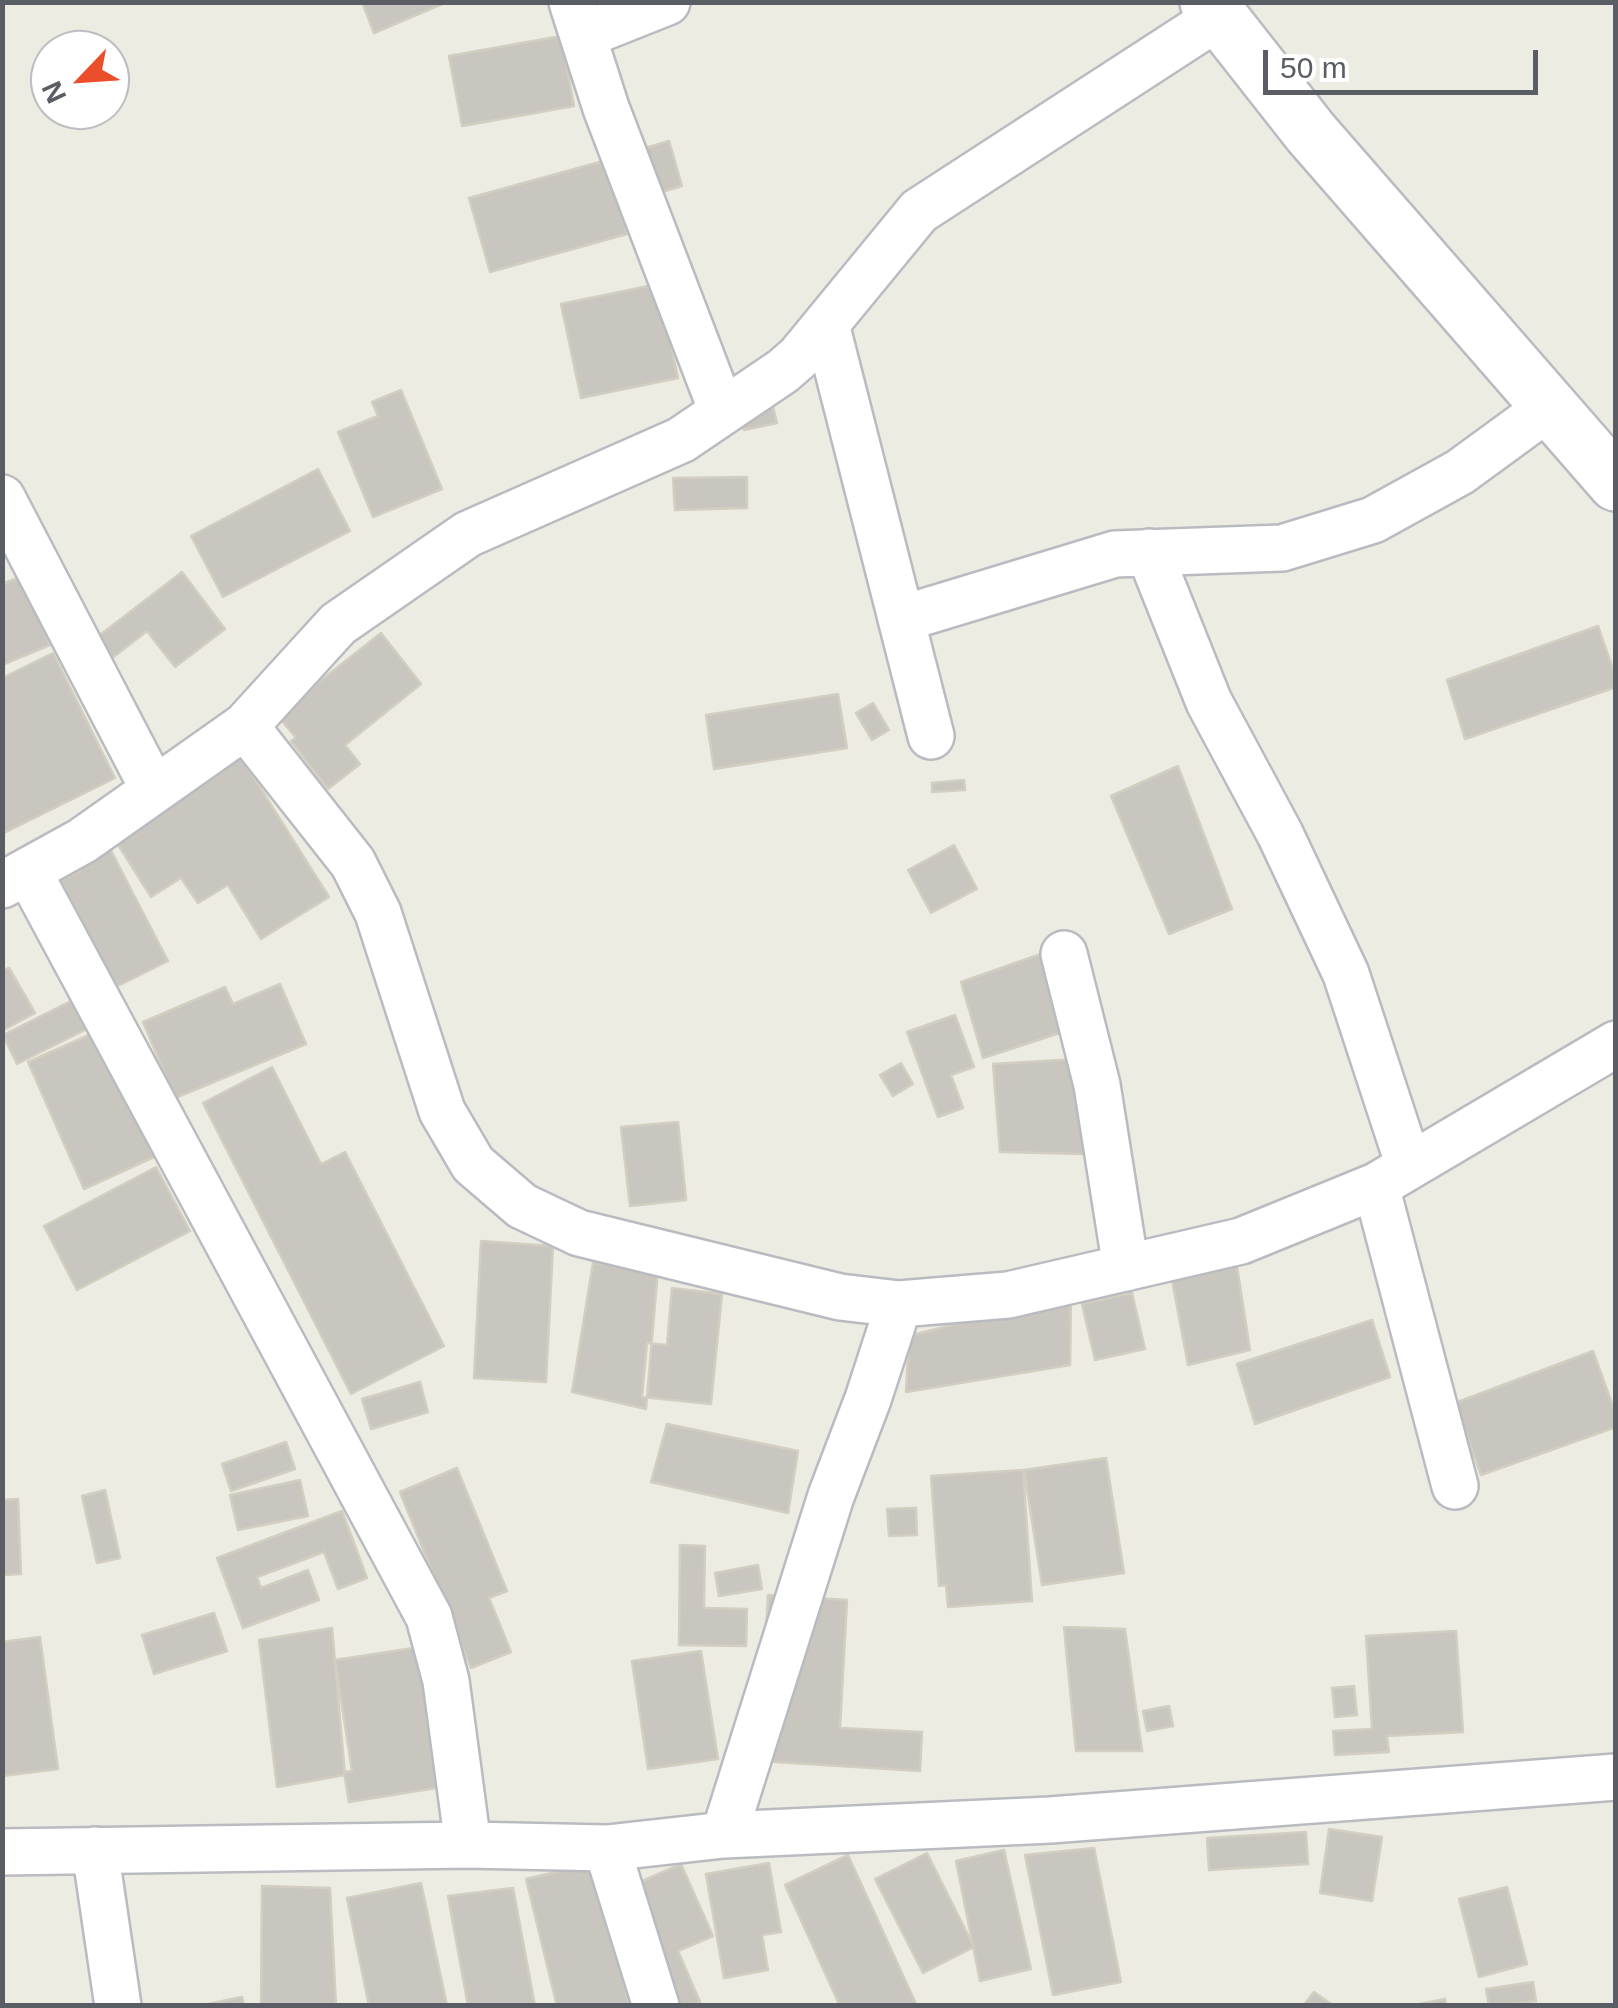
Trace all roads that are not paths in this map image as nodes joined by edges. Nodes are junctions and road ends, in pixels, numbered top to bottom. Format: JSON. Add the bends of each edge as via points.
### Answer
{"nodes":[{"id":1,"x":666,"y":2,"type":"edge"},
{"id":2,"x":1213,"y":10,"type":"edge"},
{"id":3,"x":578,"y":19,"type":"edge"},
{"id":4,"x":826,"y":324,"type":"junction"},
{"id":5,"x":1549,"y":407,"type":"junction"},
{"id":6,"x":722,"y":412,"type":"junction"},
{"id":7,"x":1616,"y":483,"type":"edge"},
{"id":8,"x":2,"y":498,"type":"edge"},
{"id":9,"x":1149,"y":552,"type":"junction"},
{"id":10,"x":902,"y":619,"type":"junction"},
{"id":11,"x":244,"y":726,"type":"junction"},
{"id":12,"x":931,"y":736,"type":"dead end"},
{"id":13,"x":154,"y":790,"type":"junction"},
{"id":14,"x":16,"y":879,"type":"edge"},
{"id":15,"x":1064,"y":954,"type":"dead end"},
{"id":16,"x":1616,"y":1044,"type":"edge"},
{"id":17,"x":1393,"y":1176,"type":"junction"},
{"id":18,"x":1126,"y":1268,"type":"junction"},
{"id":19,"x":899,"y":1304,"type":"junction"},
{"id":20,"x":1455,"y":1486,"type":"dead end"},
{"id":21,"x":1616,"y":1777,"type":"edge"},
{"id":22,"x":724,"y":1835,"type":"junction"},
{"id":23,"x":468,"y":1845,"type":"junction"},
{"id":24,"x":607,"y":1848,"type":"junction"},
{"id":25,"x":96,"y":1850,"type":"junction"},
{"id":26,"x":2,"y":1852,"type":"edge"},
{"id":27,"x":118,"y":2006,"type":"edge"},
{"id":28,"x":656,"y":2006,"type":"edge"}],
"edges":[{"from":1,"to":3,"type":"street"},
{"from":2,"to":4,"type":"street","via":[[920,210]]},
{"from":2,"to":5,"type":"street"},
{"from":3,"to":6,"type":"street"},
{"from":4,"to":6,"type":"street","via":[[783,371]]},
{"from":4,"to":10,"type":"street"},
{"from":5,"to":7,"type":"street"},
{"from":5,"to":9,"type":"street","via":[[1460,472],[1373,520],[1282,548]]},
{"from":6,"to":11,"type":"street","via":[[680,440],[468,534],[338,624]]},
{"from":8,"to":13,"type":"street"},
{"from":9,"to":10,"type":"street","via":[[1115,554]]},
{"from":9,"to":17,"type":"street","via":[[1208,702],[1346,974]]},
{"from":10,"to":12,"type":"street"},
{"from":11,"to":13,"type":"street"},
{"from":11,"to":19,"type":"street","via":[[353,863],[378,914],[442,1111],[473,1164],[522,1206],[579,1233],[840,1297]]},
{"from":13,"to":14,"type":"street"},
{"from":14,"to":23,"type":"street","via":[[429,1617],[446,1680]]},
{"from":15,"to":18,"type":"street","via":[[1097,1086]]},
{"from":16,"to":17,"type":"street"},
{"from":17,"to":18,"type":"street","via":[[1240,1241]]},
{"from":17,"to":20,"type":"street"},
{"from":18,"to":19,"type":"street","via":[[1008,1295]]},
{"from":19,"to":22,"type":"street"},
{"from":21,"to":22,"type":"street","via":[[1050,1820]]},
{"from":22,"to":24,"type":"street"},
{"from":23,"to":24,"type":"street"},
{"from":23,"to":25,"type":"street"},
{"from":24,"to":28,"type":"street"},
{"from":25,"to":26,"type":"street"},
{"from":25,"to":27,"type":"street"}]}
